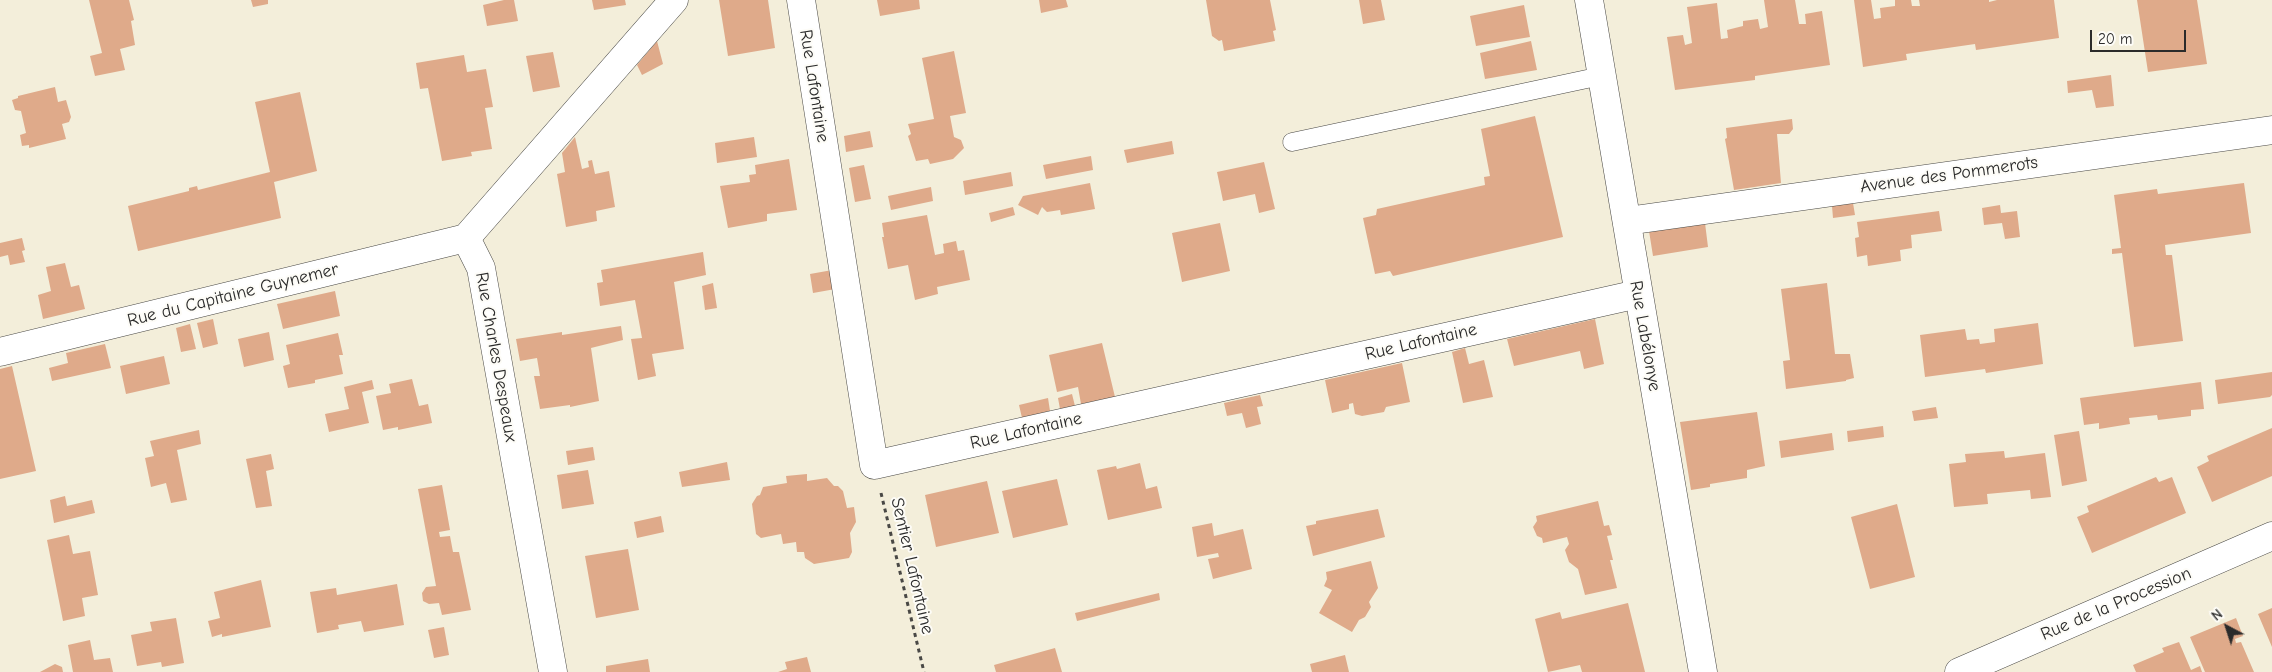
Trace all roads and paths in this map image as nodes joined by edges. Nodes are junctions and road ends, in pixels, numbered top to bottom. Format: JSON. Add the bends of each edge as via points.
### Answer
{"nodes":[{"id":1,"x":674,"y":0,"type":"edge"},
{"id":2,"x":801,"y":0,"type":"edge"},
{"id":3,"x":1589,"y":0,"type":"edge"},
{"id":4,"x":1601,"y":76,"type":"junction"},
{"id":5,"x":2272,"y":130,"type":"edge"},
{"id":6,"x":1292,"y":142,"type":"dead end"},
{"id":7,"x":1627,"y":221,"type":"junction"},
{"id":8,"x":466,"y":238,"type":"junction"},
{"id":9,"x":1638,"y":294,"type":"junction"},
{"id":10,"x":0,"y":352,"type":"edge"},
{"id":11,"x":874,"y":466,"type":"junction"},
{"id":12,"x":2272,"y":536,"type":"edge"},
{"id":13,"x":553,"y":672,"type":"edge"},
{"id":14,"x":924,"y":672,"type":"edge"},
{"id":15,"x":1703,"y":672,"type":"edge"},
{"id":16,"x":1959,"y":672,"type":"edge"}],
"edges":[{"from":1,"to":8,"type":"street"},
{"from":2,"to":11,"type":"street","name":"Rue Lafontaine"},
{"from":3,"to":4,"type":"street","name":"Rue Labélonye"},
{"from":4,"to":6,"type":"lane"},
{"from":4,"to":7,"type":"street","name":"Rue Labélonye"},
{"from":5,"to":7,"type":"street","name":"Avenue des Pommerots"},
{"from":7,"to":9,"type":"street","name":"Rue Labélonye"},
{"from":8,"to":10,"type":"street","name":"Rue du Capitaine Guynemer"},
{"from":8,"to":13,"type":"street","name":"Rue Charles Despeaux","via":[[481,268]]},
{"from":9,"to":11,"type":"street","name":"Rue Lafontaine"},
{"from":9,"to":15,"type":"street","name":"Rue Labélonye"},
{"from":11,"to":14,"type":"path","name":"Sentier Lafontaine"},
{"from":12,"to":16,"type":"street","name":"Rue de la Procession"}]}
